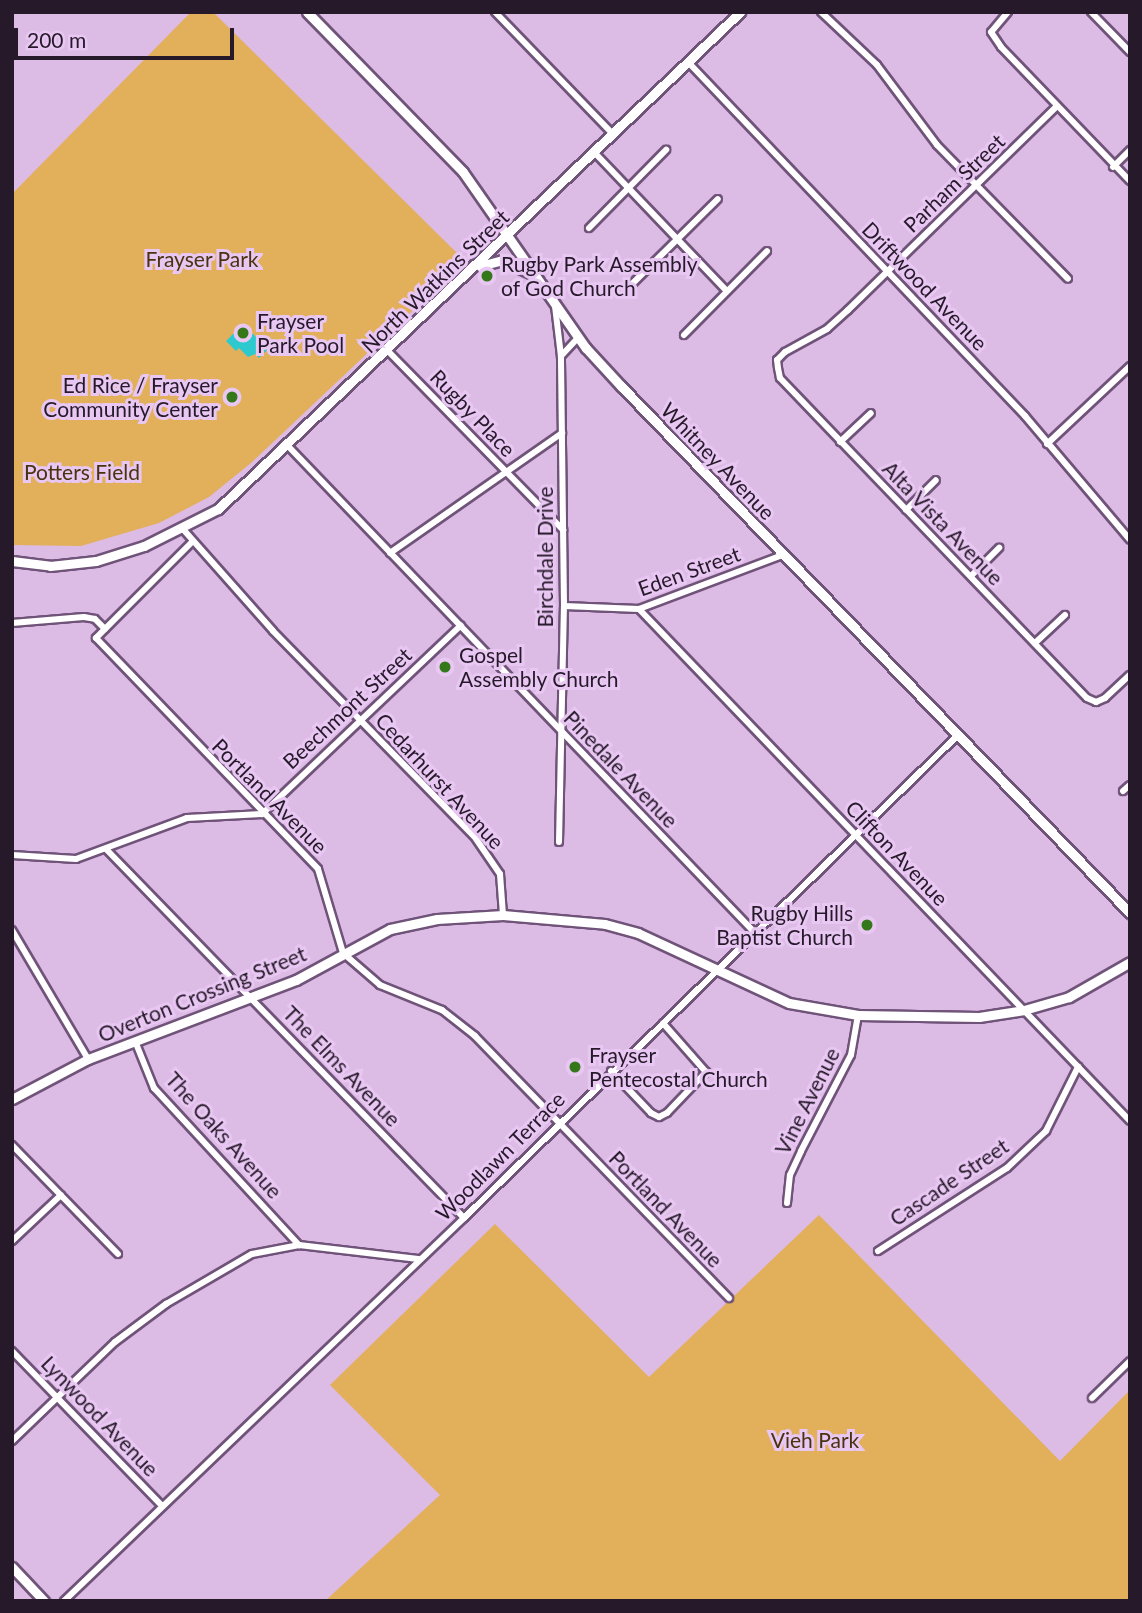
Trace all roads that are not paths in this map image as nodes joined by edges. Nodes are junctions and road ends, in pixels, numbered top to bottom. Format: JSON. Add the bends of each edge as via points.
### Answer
{"nodes":[{"id":1,"x":307,"y":12,"type":"edge"},
{"id":2,"x":495,"y":12,"type":"edge"},
{"id":3,"x":740,"y":12,"type":"edge"},
{"id":4,"x":821,"y":12,"type":"edge"},
{"id":5,"x":1009,"y":12,"type":"edge"},
{"id":6,"x":1091,"y":12,"type":"edge"},
{"id":7,"x":1130,"y":52,"type":"edge"},
{"id":8,"x":688,"y":62,"type":"junction"},
{"id":9,"x":1056,"y":107,"type":"junction"},
{"id":10,"x":613,"y":134,"type":"junction"},
{"id":11,"x":666,"y":150,"type":"dead end"},
{"id":12,"x":1130,"y":150,"type":"edge"},
{"id":13,"x":594,"y":152,"type":"junction"},
{"id":14,"x":1114,"y":167,"type":"junction"},
{"id":15,"x":1130,"y":181,"type":"edge"},
{"id":16,"x":979,"y":186,"type":"junction"},
{"id":17,"x":628,"y":188,"type":"junction"},
{"id":18,"x":718,"y":199,"type":"dead end"},
{"id":19,"x":589,"y":228,"type":"dead end"},
{"id":20,"x":509,"y":234,"type":"junction"},
{"id":21,"x":677,"y":239,"type":"junction"},
{"id":22,"x":767,"y":251,"type":"dead end"},
{"id":23,"x":472,"y":269,"type":"junction"},
{"id":24,"x":886,"y":271,"type":"junction"},
{"id":25,"x":538,"y":278,"type":"junction"},
{"id":26,"x":1068,"y":279,"type":"dead end"},
{"id":27,"x":631,"y":285,"type":"dead end"},
{"id":28,"x":727,"y":291,"type":"junction"},
{"id":29,"x":555,"y":304,"type":"junction"},
{"id":30,"x":684,"y":335,"type":"dead end"},
{"id":31,"x":579,"y":337,"type":"junction"},
{"id":32,"x":387,"y":350,"type":"junction"},
{"id":33,"x":561,"y":356,"type":"junction"},
{"id":34,"x":777,"y":360,"type":"joint"},
{"id":35,"x":1130,"y":366,"type":"edge"},
{"id":36,"x":871,"y":413,"type":"dead end"},
{"id":37,"x":562,"y":433,"type":"junction"},
{"id":38,"x":840,"y":442,"type":"junction"},
{"id":39,"x":1047,"y":444,"type":"junction"},
{"id":40,"x":288,"y":446,"type":"junction"},
{"id":41,"x":504,"y":470,"type":"junction"},
{"id":42,"x":936,"y":481,"type":"dead end"},
{"id":43,"x":905,"y":510,"type":"junction"},
{"id":44,"x":182,"y":528,"type":"junction"},
{"id":45,"x":563,"y":530,"type":"junction"},
{"id":46,"x":1130,"y":540,"type":"edge"},
{"id":47,"x":192,"y":542,"type":"junction"},
{"id":48,"x":999,"y":548,"type":"dead end"},
{"id":49,"x":390,"y":552,"type":"junction"},
{"id":50,"x":783,"y":555,"type":"junction"},
{"id":51,"x":12,"y":561,"type":"edge"},
{"id":52,"x":971,"y":576,"type":"junction"},
{"id":53,"x":564,"y":606,"type":"junction"},
{"id":54,"x":639,"y":609,"type":"junction"},
{"id":55,"x":1065,"y":615,"type":"dead end"},
{"id":56,"x":12,"y":623,"type":"edge"},
{"id":57,"x":461,"y":625,"type":"junction"},
{"id":58,"x":105,"y":629,"type":"junction"},
{"id":59,"x":1035,"y":643,"type":"junction"},
{"id":60,"x":1130,"y":675,"type":"edge"},
{"id":61,"x":359,"y":720,"type":"junction"},
{"id":62,"x":560,"y":732,"type":"junction"},
{"id":63,"x":958,"y":735,"type":"junction"},
{"id":64,"x":1130,"y":785,"type":"edge"},
{"id":65,"x":1123,"y":791,"type":"dead end"},
{"id":66,"x":262,"y":814,"type":"junction"},
{"id":67,"x":853,"y":834,"type":"junction"},
{"id":68,"x":559,"y":842,"type":"dead end"},
{"id":69,"x":106,"y":849,"type":"junction"},
{"id":70,"x":12,"y":855,"type":"edge"},
{"id":71,"x":1130,"y":913,"type":"edge"},
{"id":72,"x":503,"y":915,"type":"junction"},
{"id":73,"x":12,"y":930,"type":"edge"},
{"id":74,"x":755,"y":933,"type":"junction"},
{"id":75,"x":343,"y":953,"type":"junction"},
{"id":76,"x":1130,"y":961,"type":"edge"},
{"id":77,"x":715,"y":972,"type":"junction"},
{"id":78,"x":250,"y":996,"type":"junction"},
{"id":79,"x":1024,"y":1010,"type":"junction"},
{"id":80,"x":858,"y":1015,"type":"junction"},
{"id":81,"x":663,"y":1023,"type":"junction"},
{"id":82,"x":135,"y":1041,"type":"junction"},
{"id":83,"x":88,"y":1059,"type":"junction"},
{"id":84,"x":1078,"y":1067,"type":"junction"},
{"id":85,"x":611,"y":1072,"type":"junction"},
{"id":86,"x":12,"y":1099,"type":"edge"},
{"id":87,"x":1130,"y":1121,"type":"edge"},
{"id":88,"x":559,"y":1122,"type":"junction"},
{"id":89,"x":12,"y":1144,"type":"edge"},
{"id":90,"x":61,"y":1195,"type":"junction"},
{"id":91,"x":787,"y":1203,"type":"dead end"},
{"id":92,"x":464,"y":1218,"type":"junction"},
{"id":93,"x":12,"y":1241,"type":"edge"},
{"id":94,"x":299,"y":1245,"type":"junction"},
{"id":95,"x":878,"y":1251,"type":"dead end"},
{"id":96,"x":118,"y":1254,"type":"dead end"},
{"id":97,"x":418,"y":1259,"type":"junction"},
{"id":98,"x":729,"y":1298,"type":"dead end"},
{"id":99,"x":12,"y":1351,"type":"edge"},
{"id":100,"x":1130,"y":1361,"type":"edge"},
{"id":101,"x":58,"y":1397,"type":"junction"},
{"id":102,"x":1092,"y":1398,"type":"dead end"},
{"id":103,"x":12,"y":1441,"type":"edge"},
{"id":104,"x":162,"y":1506,"type":"junction"},
{"id":105,"x":12,"y":1567,"type":"edge"},
{"id":106,"x":44,"y":1601,"type":"edge"},
{"id":107,"x":64,"y":1601,"type":"edge"}],
"edges":[{"from":1,"to":20,"type":"main road","name":"Whitney Avenue","via":[[463,172]]},
{"from":2,"to":10,"type":"street"},
{"from":3,"to":8,"type":"main road","name":"North Watkins Street"},
{"from":4,"to":16,"type":"street","via":[[877,65],[937,145]]},
{"from":5,"to":9,"type":"street","via":[[991,32]]},
{"from":6,"to":7,"type":"street"},
{"from":8,"to":10,"type":"main road","name":"North Watkins Street"},
{"from":8,"to":24,"type":"street","name":"Driftwood Avenue"},
{"from":9,"to":14,"type":"street"},
{"from":9,"to":16,"type":"street","name":"Parham Street"},
{"from":10,"to":13,"type":"main road","name":"North Watkins Street"},
{"from":11,"to":17,"type":"street"},
{"from":12,"to":14,"type":"street"},
{"from":13,"to":17,"type":"street"},
{"from":13,"to":20,"type":"main road","name":"North Watkins Street"},
{"from":14,"to":15,"type":"street"},
{"from":16,"to":24,"type":"street","name":"Parham Street"},
{"from":16,"to":26,"type":"street"},
{"from":17,"to":19,"type":"street"},
{"from":17,"to":21,"type":"street"},
{"from":18,"to":21,"type":"street"},
{"from":20,"to":23,"type":"main road","name":"North Watkins Street"},
{"from":20,"to":25,"type":"main road","name":"Whitney Avenue"},
{"from":21,"to":27,"type":"street"},
{"from":21,"to":28,"type":"street"},
{"from":22,"to":28,"type":"street"},
{"from":23,"to":25,"type":"main road","via":[[502,260]]},
{"from":23,"to":32,"type":"main road","name":"North Watkins Street"},
{"from":24,"to":34,"type":"street","name":"Parham Street","via":[[827,329]]},
{"from":24,"to":39,"type":"street","name":"Driftwood Avenue"},
{"from":25,"to":29,"type":"main road","name":"Whitney Avenue"},
{"from":28,"to":30,"type":"street"},
{"from":29,"to":31,"type":"main road","name":"Whitney Avenue"},
{"from":29,"to":33,"type":"street","name":"Birchdale Drive"},
{"from":31,"to":33,"type":"street"},
{"from":31,"to":50,"type":"main road","name":"Whitney Avenue"},
{"from":32,"to":40,"type":"main road","name":"North Watkins Street"},
{"from":32,"to":41,"type":"street","name":"Rugby Place"},
{"from":33,"to":37,"type":"street","name":"Birchdale Drive"},
{"from":34,"to":38,"type":"street","name":"Alta Vista Avenue","via":[[780,378]]},
{"from":35,"to":39,"type":"street"},
{"from":36,"to":38,"type":"street"},
{"from":37,"to":41,"type":"street"},
{"from":37,"to":45,"type":"street","name":"Birchdale Drive"},
{"from":38,"to":43,"type":"street","name":"Alta Vista Avenue"},
{"from":39,"to":46,"type":"street","name":"Driftwood Avenue"},
{"from":40,"to":44,"type":"main road","name":"North Watkins Street","via":[[218,509]]},
{"from":40,"to":49,"type":"street","name":"Pinedale Avenue"},
{"from":41,"to":45,"type":"street","name":"Rugby Place"},
{"from":41,"to":49,"type":"street"},
{"from":42,"to":43,"type":"street"},
{"from":43,"to":52,"type":"street","name":"Alta Vista Avenue"},
{"from":44,"to":47,"type":"street","name":"Cedarhurst Avenue"},
{"from":44,"to":51,"type":"main road","name":"North Watkins Street","via":[[96,561],[50,566]]},
{"from":45,"to":53,"type":"street","name":"Birchdale Drive"},
{"from":47,"to":58,"type":"street"},
{"from":47,"to":61,"type":"street","name":"Cedarhurst Avenue"},
{"from":48,"to":52,"type":"street"},
{"from":49,"to":57,"type":"street","name":"Pinedale Avenue"},
{"from":50,"to":54,"type":"street","name":"Eden Street"},
{"from":50,"to":63,"type":"main road","name":"Whitney Avenue"},
{"from":52,"to":59,"type":"street","name":"Alta Vista Avenue"},
{"from":53,"to":54,"type":"street","name":"Eden Street"},
{"from":53,"to":62,"type":"street","name":"Birchdale Drive"},
{"from":54,"to":67,"type":"street","name":"Clifton Avenue"},
{"from":55,"to":59,"type":"street"},
{"from":56,"to":58,"type":"street","via":[[84,617]]},
{"from":57,"to":61,"type":"street","name":"Beechmont Street"},
{"from":57,"to":62,"type":"street","name":"Pinedale Avenue"},
{"from":58,"to":66,"type":"street","name":"Portland Avenue","via":[[96,638]]},
{"from":59,"to":60,"type":"street","name":"Alta Vista Avenue","via":[[1096,702]]},
{"from":61,"to":66,"type":"street","name":"Beechmont Street"},
{"from":61,"to":72,"type":"street","name":"Cedarhurst Avenue","via":[[492,859],[505,892]]},
{"from":62,"to":68,"type":"street","name":"Birchdale Drive"},
{"from":62,"to":74,"type":"street","name":"Pinedale Avenue"},
{"from":63,"to":67,"type":"street","name":"Woodlawn Terrace"},
{"from":63,"to":71,"type":"main road","name":"Whitney Avenue"},
{"from":64,"to":65,"type":"street"},
{"from":66,"to":69,"type":"street","via":[[187,818]]},
{"from":66,"to":75,"type":"street","name":"Portland Avenue","via":[[318,869]]},
{"from":67,"to":74,"type":"street","name":"Woodlawn Terrace"},
{"from":67,"to":79,"type":"street","name":"Clifton Avenue"},
{"from":69,"to":70,"type":"street","via":[[68,860]]},
{"from":69,"to":78,"type":"street","name":"The Elms Avenue"},
{"from":72,"to":75,"type":"main road","name":"Overton Crossing Street","via":[[415,923],[390,929]]},
{"from":72,"to":77,"type":"main road","name":"Overton Crossing Street","via":[[571,918],[627,930]]},
{"from":73,"to":83,"type":"street"},
{"from":74,"to":77,"type":"street","name":"Woodlawn Terrace"},
{"from":75,"to":78,"type":"main road","name":"Overton Crossing Street","via":[[296,980]]},
{"from":75,"to":88,"type":"street","name":"Portland Avenue","via":[[380,985],[457,1020]]},
{"from":76,"to":79,"type":"main road","name":"Overton Crossing Street","via":[[1069,997]]},
{"from":77,"to":80,"type":"main road","name":"Overton Crossing Street","via":[[789,1003]]},
{"from":77,"to":81,"type":"street","name":"Woodlawn Terrace"},
{"from":78,"to":82,"type":"main road","name":"Overton Crossing Street"},
{"from":78,"to":92,"type":"street","name":"The Elms Avenue"},
{"from":79,"to":80,"type":"main road","name":"Overton Crossing Street","via":[[979,1017]]},
{"from":79,"to":84,"type":"street","name":"Clifton Avenue"},
{"from":80,"to":91,"type":"street","name":"Vine Avenue","via":[[851,1055],[790,1175]]},
{"from":81,"to":85,"type":"street","name":"Woodlawn Terrace"},
{"from":81,"to":85,"type":"street","via":[[706,1072],[667,1114],[651,1113]]},
{"from":82,"to":83,"type":"main road","name":"Overton Crossing Street"},
{"from":82,"to":94,"type":"street","name":"The Oaks Avenue","via":[[154,1088]]},
{"from":83,"to":86,"type":"main road","name":"Overton Crossing Street"},
{"from":84,"to":87,"type":"street","name":"Clifton Avenue"},
{"from":84,"to":95,"type":"street","name":"Cascade Street","via":[[1046,1131],[1007,1168]]},
{"from":85,"to":88,"type":"street","name":"Woodlawn Terrace"},
{"from":88,"to":92,"type":"street","name":"Woodlawn Terrace"},
{"from":88,"to":98,"type":"street","name":"Portland Avenue"},
{"from":89,"to":90,"type":"street"},
{"from":90,"to":93,"type":"street"},
{"from":90,"to":96,"type":"street"},
{"from":92,"to":97,"type":"street","name":"Woodlawn Terrace"},
{"from":94,"to":97,"type":"street"},
{"from":94,"to":101,"type":"street","via":[[252,1255],[166,1304],[115,1342]]},
{"from":97,"to":104,"type":"street","name":"Woodlawn Terrace"},
{"from":99,"to":101,"type":"street","name":"Lynwood Avenue"},
{"from":100,"to":102,"type":"street"},
{"from":101,"to":103,"type":"street"},
{"from":101,"to":104,"type":"street","name":"Lynwood Avenue"},
{"from":104,"to":107,"type":"street","name":"Woodlawn Terrace"},
{"from":105,"to":106,"type":"main road"}]}
